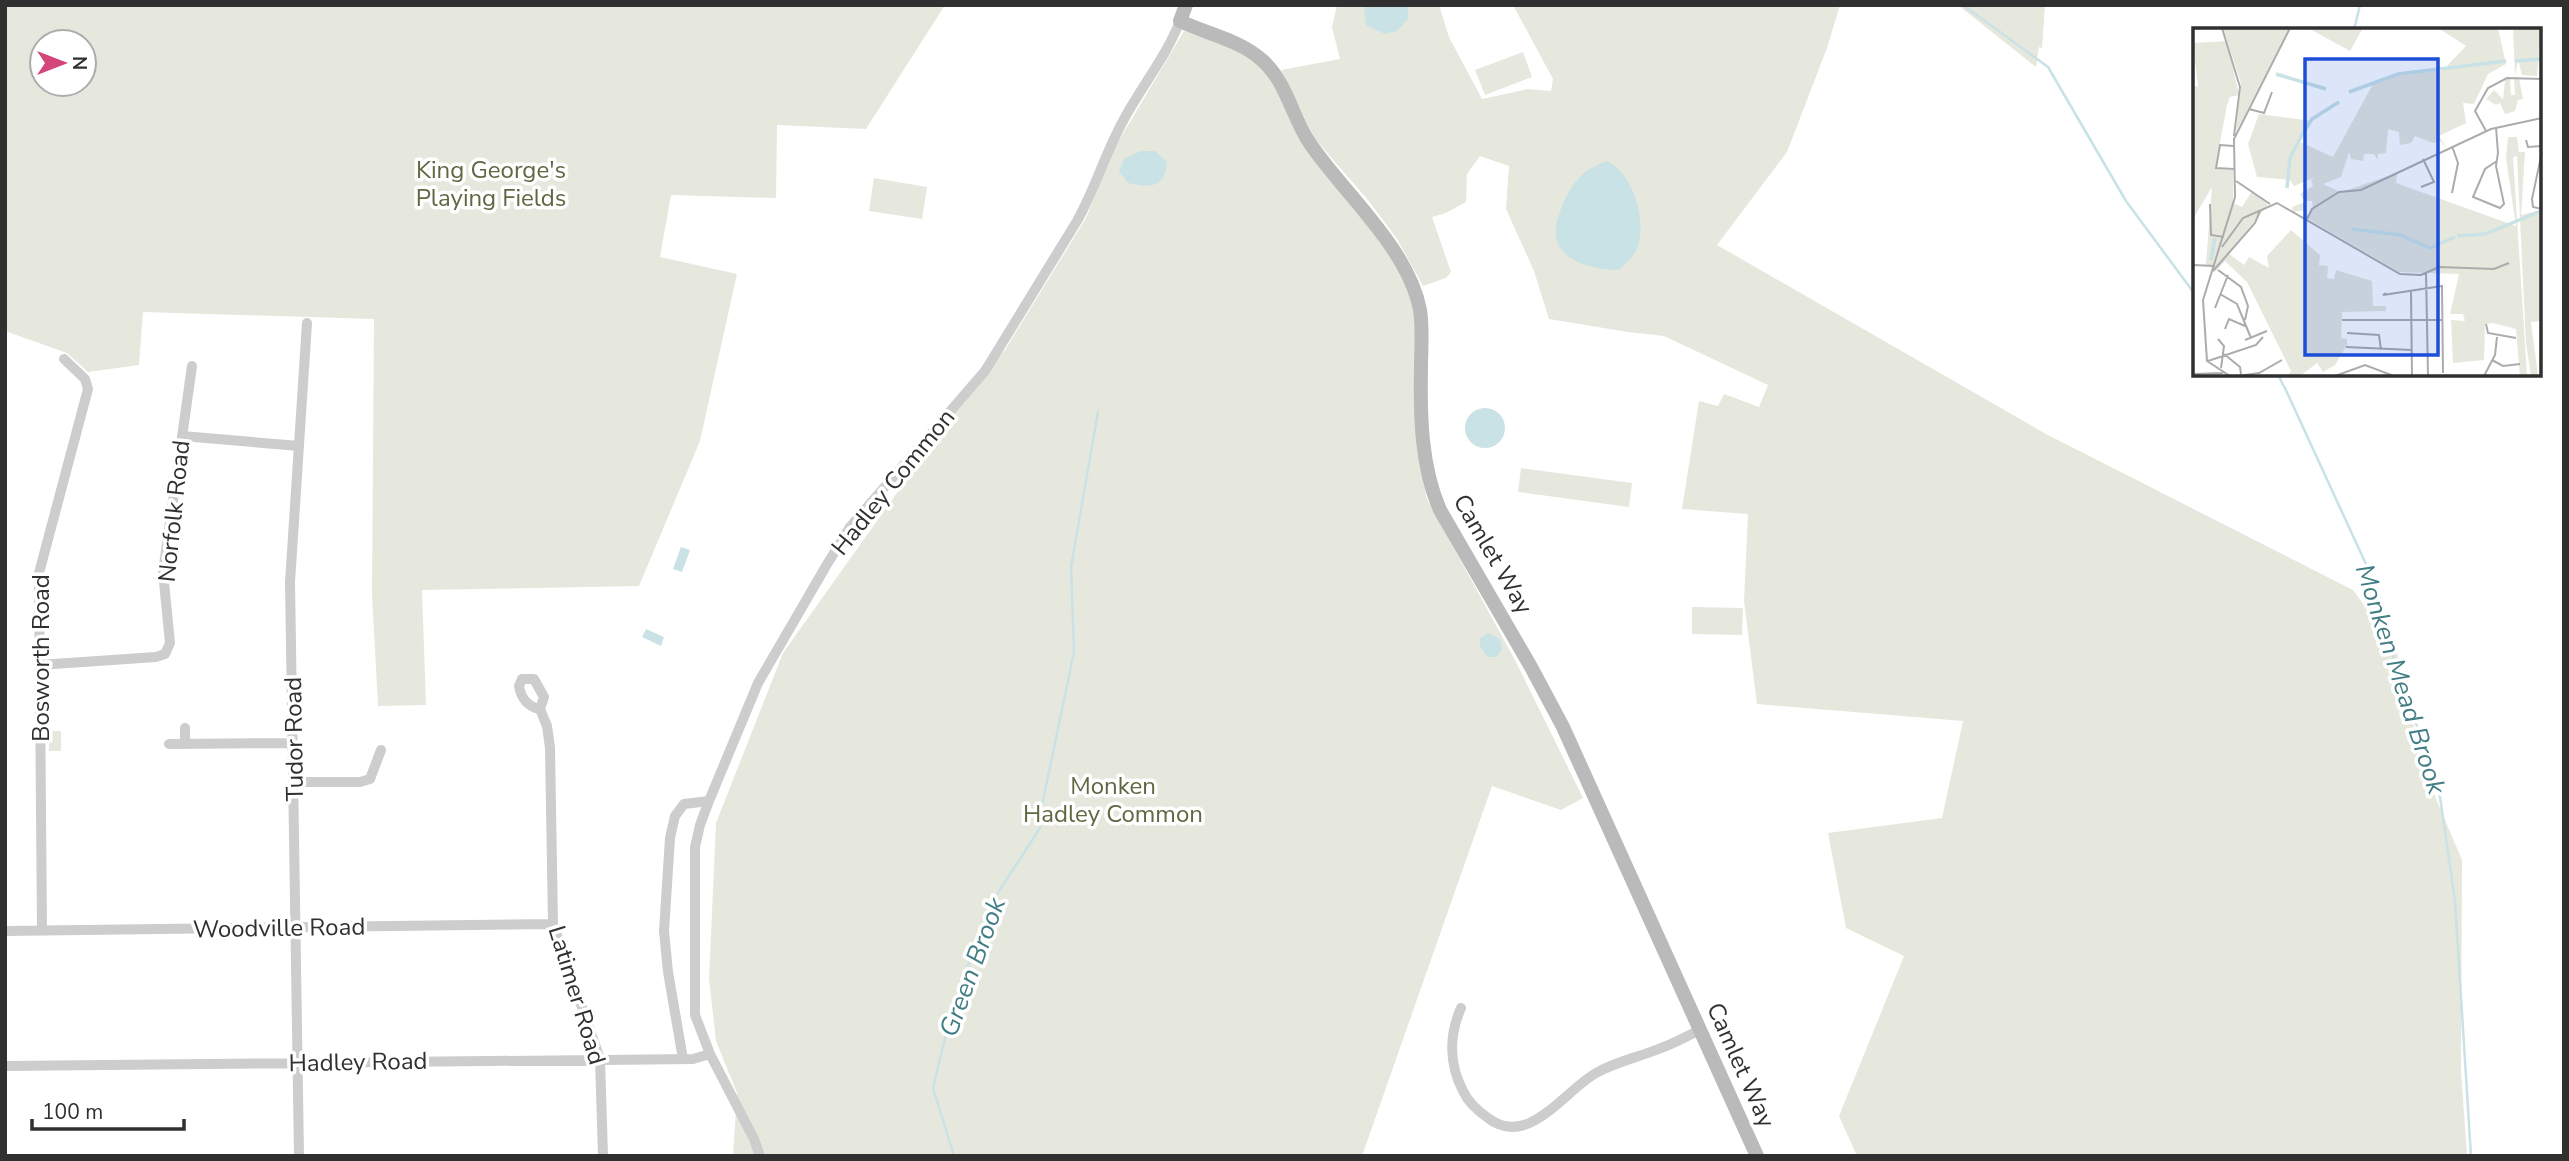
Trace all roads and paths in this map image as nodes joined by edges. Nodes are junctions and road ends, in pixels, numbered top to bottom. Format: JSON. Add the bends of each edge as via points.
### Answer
{"nodes":[{"id":1,"x":1186,"y":5,"type":"edge"},
{"id":2,"x":1180,"y":21,"type":"junction"},
{"id":3,"x":307,"y":323,"type":"dead end"},
{"id":4,"x":64,"y":359,"type":"dead end"},
{"id":5,"x":192,"y":366,"type":"dead end"},
{"id":6,"x":182,"y":436,"type":"junction"},
{"id":7,"x":299,"y":446,"type":"junction"},
{"id":8,"x":39,"y":665,"type":"junction"},
{"id":9,"x":540,"y":709,"type":"dead end"},
{"id":10,"x":185,"y":728,"type":"dead end"},
{"id":11,"x":185,"y":743,"type":"junction"},
{"id":12,"x":295,"y":743,"type":"junction"},
{"id":13,"x":169,"y":744,"type":"dead end"},
{"id":14,"x":381,"y":750,"type":"dead end"},
{"id":15,"x":295,"y":782,"type":"junction"},
{"id":16,"x":709,"y":801,"type":"junction"},
{"id":17,"x":553,"y":923,"type":"junction"},
{"id":18,"x":296,"y":927,"type":"junction"},
{"id":19,"x":42,"y":930,"type":"junction"},
{"id":20,"x":5,"y":931,"type":"edge"},
{"id":21,"x":1461,"y":1008,"type":"dead end"},
{"id":22,"x":1700,"y":1030,"type":"junction"},
{"id":23,"x":710,"y":1054,"type":"junction"},
{"id":24,"x":600,"y":1059,"type":"junction"},
{"id":25,"x":683,"y":1059,"type":"junction"},
{"id":26,"x":298,"y":1063,"type":"junction"},
{"id":27,"x":5,"y":1066,"type":"edge"},
{"id":28,"x":299,"y":1156,"type":"edge"},
{"id":29,"x":603,"y":1156,"type":"edge"},
{"id":30,"x":760,"y":1156,"type":"edge"},
{"id":31,"x":1757,"y":1156,"type":"edge"}],
"edges":[{"from":1,"to":2,"type":"street"},
{"from":2,"to":16,"type":"street","name":"Hadley Common","via":[[1110,145],[1083,211],[997,355],[850,527],[826,566],[758,683]]},
{"from":2,"to":22,"type":"street","name":"Camlet Way","via":[[1238,44],[1269,67],[1308,141],[1355,197],[1405,272],[1420,312],[1421,400],[1432,492],[1563,727]]},
{"from":3,"to":7,"type":"street","name":"Tudor Road"},
{"from":4,"to":8,"type":"street","name":"Bosworth Road","via":[[85,379],[88,389],[39,573]]},
{"from":5,"to":6,"type":"street","name":"Norfolk Road"},
{"from":6,"to":7,"type":"street"},
{"from":6,"to":8,"type":"street","name":"Norfolk Road","via":[[163,572],[169,649],[156,657]]},
{"from":7,"to":12,"type":"street","name":"Tudor Road","via":[[290,582]]},
{"from":8,"to":19,"type":"street","name":"Bosworth Road"},
{"from":9,"to":17,"type":"street","name":"Latimer Road","via":[[550,747]]},
{"from":10,"to":11,"type":"street"},
{"from":11,"to":12,"type":"street"},
{"from":11,"to":13,"type":"street"},
{"from":12,"to":15,"type":"street","name":"Tudor Road"},
{"from":14,"to":15,"type":"street","via":[[374,783]]},
{"from":15,"to":18,"type":"street","name":"Tudor Road"},
{"from":16,"to":23,"type":"street","name":"Hadley Common","via":[[695,847],[693,983],[695,1015]]},
{"from":16,"to":25,"type":"street","via":[[684,804],[675,816],[670,838],[664,931]]},
{"from":17,"to":18,"type":"street","name":"Woodville Road"},
{"from":17,"to":24,"type":"street","name":"Latimer Road"},
{"from":18,"to":19,"type":"street","name":"Woodville Road"},
{"from":18,"to":26,"type":"street","name":"Tudor Road"},
{"from":19,"to":20,"type":"street","name":"Woodville Road"},
{"from":21,"to":22,"type":"street","via":[[1451,1037],[1455,1072],[1478,1111],[1501,1126],[1531,1124],[1594,1074]]},
{"from":22,"to":31,"type":"street","name":"Camlet Way"},
{"from":23,"to":25,"type":"street","name":"Hadley Road"},
{"from":23,"to":30,"type":"street","name":"Hadley Common"},
{"from":24,"to":25,"type":"street","name":"Hadley Road"},
{"from":24,"to":26,"type":"street","name":"Hadley Road"},
{"from":24,"to":29,"type":"street","name":"Latimer Road"},
{"from":26,"to":27,"type":"street","name":"Hadley Road"},
{"from":26,"to":28,"type":"street","name":"Tudor Road"}]}
